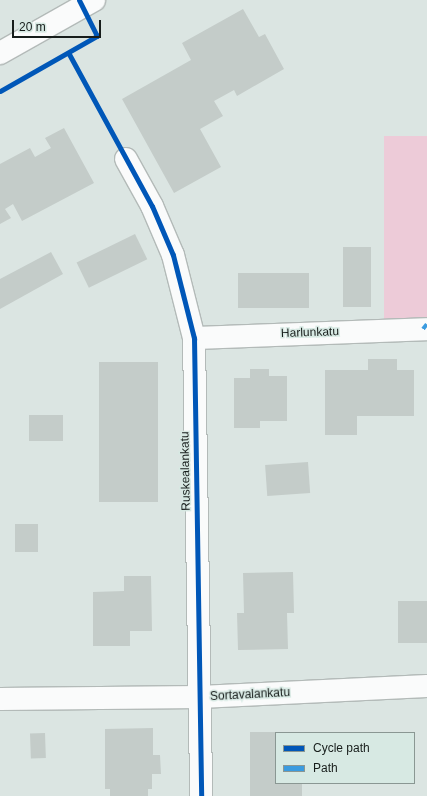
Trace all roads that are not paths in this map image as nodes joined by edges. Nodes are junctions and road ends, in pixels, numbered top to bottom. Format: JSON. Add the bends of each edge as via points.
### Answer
{"nodes":[{"id":1,"x":94,"y":0,"type":"edge"},
{"id":2,"x":0,"y":53,"type":"edge"},
{"id":3,"x":126,"y":160,"type":"dead end"},
{"id":4,"x":427,"y":329,"type":"edge"},
{"id":5,"x":194,"y":338,"type":"junction"},
{"id":6,"x":427,"y":686,"type":"edge"},
{"id":7,"x":200,"y":697,"type":"junction"},
{"id":8,"x":0,"y":699,"type":"edge"},
{"id":9,"x":201,"y":796,"type":"edge"}],
"edges":[{"from":1,"to":2,"type":"street"},
{"from":3,"to":5,"type":"street","name":"Ruskealankatu","via":[[152,206],[173,255]]},
{"from":4,"to":5,"type":"street","name":"Harlunkatu"},
{"from":5,"to":7,"type":"street","name":"Ruskealankatu"},
{"from":6,"to":7,"type":"street","name":"Sortavalankatu"},
{"from":7,"to":8,"type":"street","name":"Sortavalankatu"},
{"from":7,"to":9,"type":"street","name":"Ruskealankatu"}]}
